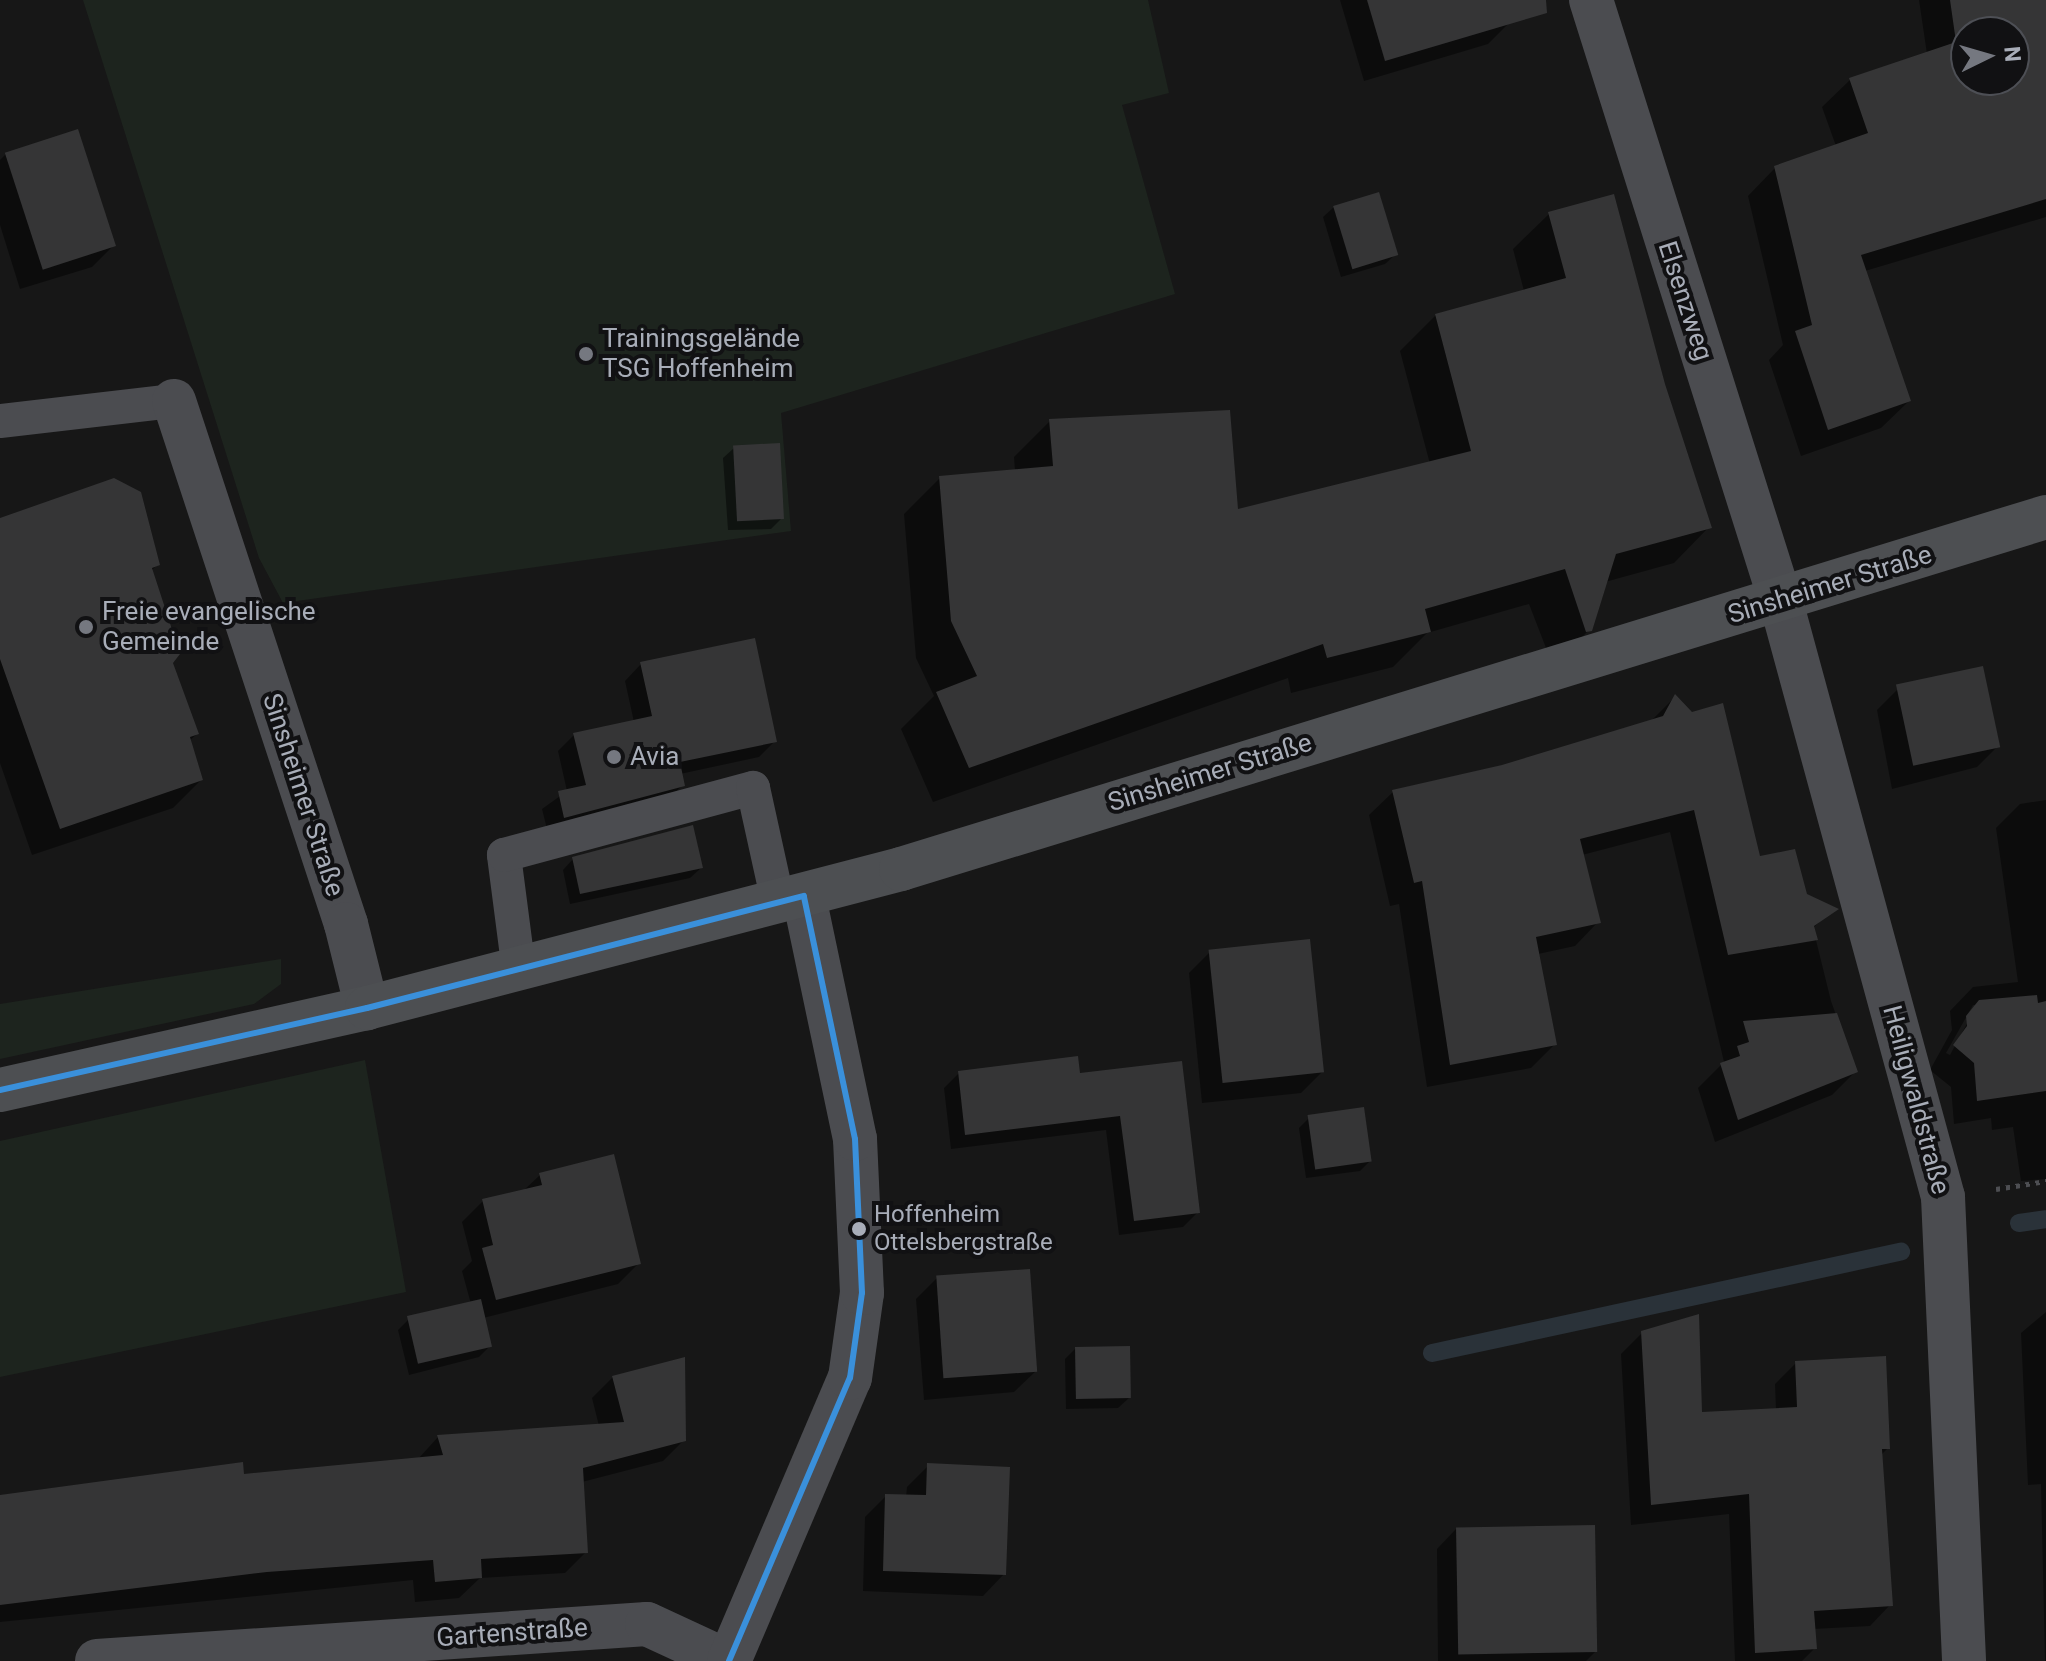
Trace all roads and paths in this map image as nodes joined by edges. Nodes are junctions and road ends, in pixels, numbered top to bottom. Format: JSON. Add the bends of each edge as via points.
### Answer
{"nodes":[{"id":1,"x":1591,"y":0,"type":"edge"},
{"id":2,"x":174,"y":401,"type":"joint"},
{"id":3,"x":0,"y":421,"type":"edge"},
{"id":4,"x":2046,"y":517,"type":"edge"},
{"id":5,"x":1781,"y":602,"type":"junction"},
{"id":6,"x":791,"y":899,"type":"junction"},
{"id":7,"x":519,"y":971,"type":"junction"},
{"id":8,"x":367,"y":1008,"type":"junction"},
{"id":9,"x":0,"y":1090,"type":"edge"},
{"id":10,"x":97,"y":1661,"type":"edge"},
{"id":11,"x":728,"y":1661,"type":"edge"},
{"id":12,"x":1964,"y":1661,"type":"edge"}],
"edges":[{"from":1,"to":5,"type":"street","name":"Elsenzweg"},
{"from":2,"to":3,"type":"lane"},
{"from":2,"to":8,"type":"street","name":"Sinsheimer Straße","via":[[346,924]]},
{"from":4,"to":5,"type":"main road","name":"Sinsheimer Straße"},
{"from":5,"to":6,"type":"main road","name":"Sinsheimer Straße"},
{"from":5,"to":12,"type":"street","name":"Heiligwaldstraße","via":[[1943,1197]]},
{"from":6,"to":7,"type":"main road","name":"Sinsheimer Straße"},
{"from":6,"to":7,"type":"lane","via":[[753,788],[504,855]]},
{"from":6,"to":11,"type":"street","via":[[855,1139],[862,1293],[850,1378]]},
{"from":7,"to":8,"type":"main road","name":"Sinsheimer Straße"},
{"from":8,"to":9,"type":"main road","name":"Sinsheimer Straße"},
{"from":10,"to":11,"type":"street","name":"Gartenstraße","via":[[647,1624]]}]}
